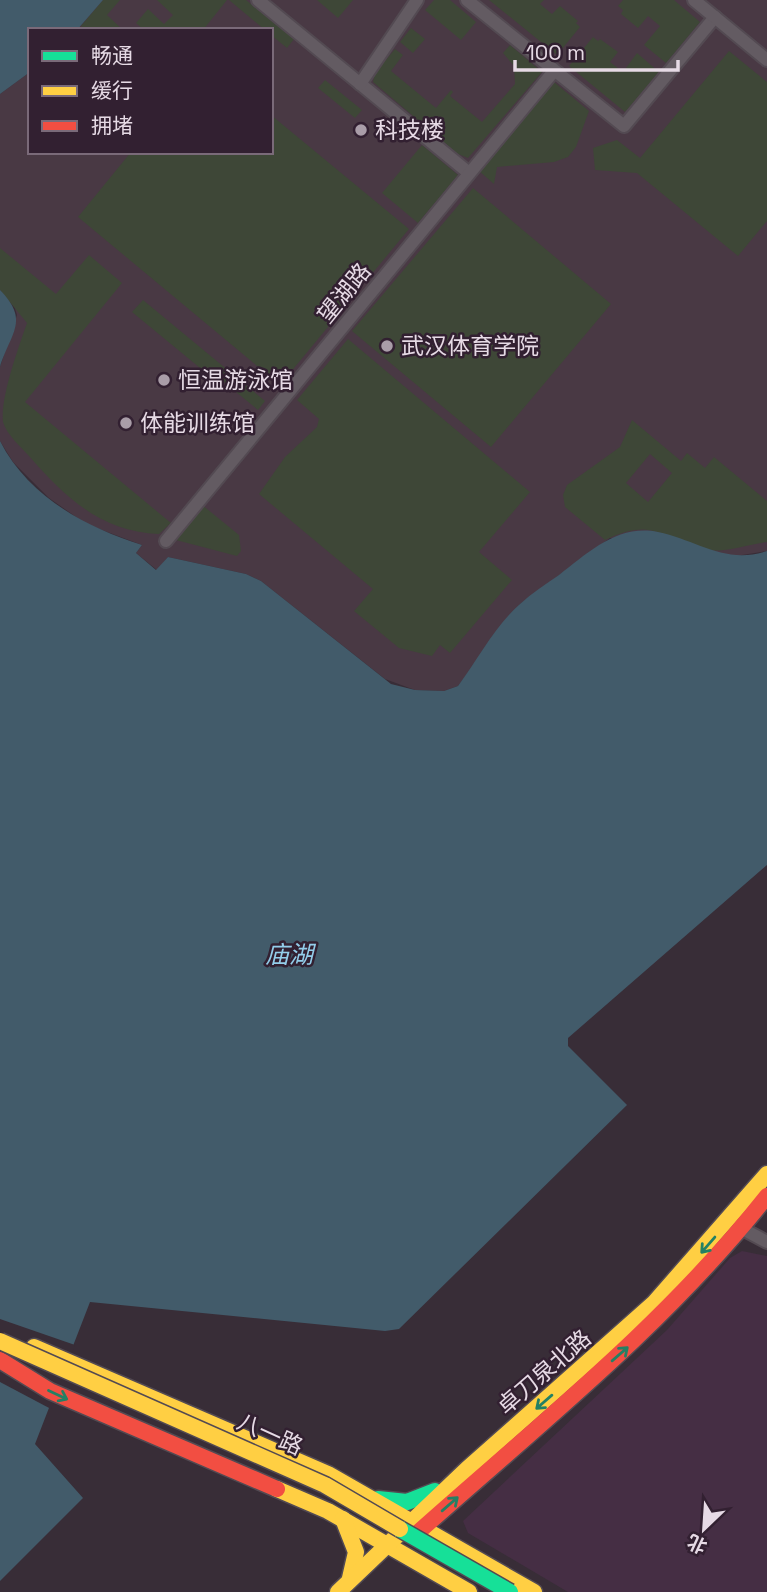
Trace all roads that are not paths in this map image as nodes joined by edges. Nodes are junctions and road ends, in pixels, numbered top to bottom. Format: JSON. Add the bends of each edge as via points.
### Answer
{"nodes":[{"id":1,"x":258,"y":0,"type":"edge"},
{"id":2,"x":417,"y":0,"type":"edge"},
{"id":3,"x":467,"y":0,"type":"edge"},
{"id":4,"x":694,"y":0,"type":"edge"},
{"id":5,"x":715,"y":17,"type":"junction"},
{"id":6,"x":767,"y":60,"type":"edge"},
{"id":7,"x":554,"y":71,"type":"junction"},
{"id":8,"x":360,"y":84,"type":"junction"},
{"id":9,"x":469,"y":173,"type":"junction"},
{"id":10,"x":166,"y":541,"type":"dead end"},
{"id":11,"x":767,"y":1174,"type":"edge"},
{"id":12,"x":767,"y":1196,"type":"edge"},
{"id":13,"x":736,"y":1225,"type":"junction"},
{"id":14,"x":767,"y":1242,"type":"edge"},
{"id":15,"x":0,"y":1339,"type":"edge"},
{"id":16,"x":0,"y":1353,"type":"edge"},
{"id":17,"x":0,"y":1360,"type":"edge"},
{"id":18,"x":467,"y":1469,"type":"junction"},
{"id":19,"x":372,"y":1497,"type":"junction"},
{"id":20,"x":335,"y":1515,"type":"junction"},
{"id":21,"x":416,"y":1525,"type":"junction"},
{"id":22,"x":394,"y":1546,"type":"junction"},
{"id":23,"x":346,"y":1588,"type":"edge"},
{"id":24,"x":469,"y":1592,"type":"edge"},
{"id":25,"x":490,"y":1592,"type":"edge"},
{"id":26,"x":510,"y":1592,"type":"edge"},
{"id":27,"x":534,"y":1592,"type":"edge"}],
"edges":[{"from":1,"to":8,"type":"street"},
{"from":2,"to":8,"type":"street"},
{"from":3,"to":7,"type":"street"},
{"from":4,"to":5,"type":"street"},
{"from":5,"to":6,"type":"street"},
{"from":5,"to":7,"type":"street","via":[[625,125]]},
{"from":7,"to":9,"type":"street","name":"望湖路"},
{"from":8,"to":9,"type":"street"},
{"from":9,"to":10,"type":"street","name":"望湖路"},
{"from":11,"to":13,"type":"main road","name":"卓刀泉北路"},
{"from":12,"to":13,"type":"main road","name":"卓刀泉北路"},
{"from":13,"to":14,"type":"street"},
{"from":13,"to":18,"type":"main road","name":"卓刀泉北路","one_way":true},
{"from":21,"to":13,"type":"main road","name":"卓刀泉北路","one_way":true,"via":[[642,1335]]},
{"from":15,"to":19,"type":"main road","bridge":true,"via":[[58,1357]]},
{"from":15,"to":26,"type":"main road","name":"八一路","bridge":true,"via":[[325,1485]]},
{"from":16,"to":25,"type":"main road","name":"八一路","via":[[292,1482]]},
{"from":17,"to":20,"type":"main road","one_way":true,"via":[[50,1391]]},
{"from":18,"to":19,"type":"main road","via":[[416,1500]]},
{"from":18,"to":21,"type":"main road","name":"卓刀泉北路"},
{"from":19,"to":21,"type":"main road"},
{"from":20,"to":22,"type":"main road"},
{"from":20,"to":23,"type":"main road","via":[[356,1552]]},
{"from":21,"to":22,"type":"main road","name":"卓刀泉北路"},
{"from":21,"to":27,"type":"main road"},
{"from":22,"to":23,"type":"main road","name":"卓刀泉北路"},
{"from":22,"to":24,"type":"main road"}]}
